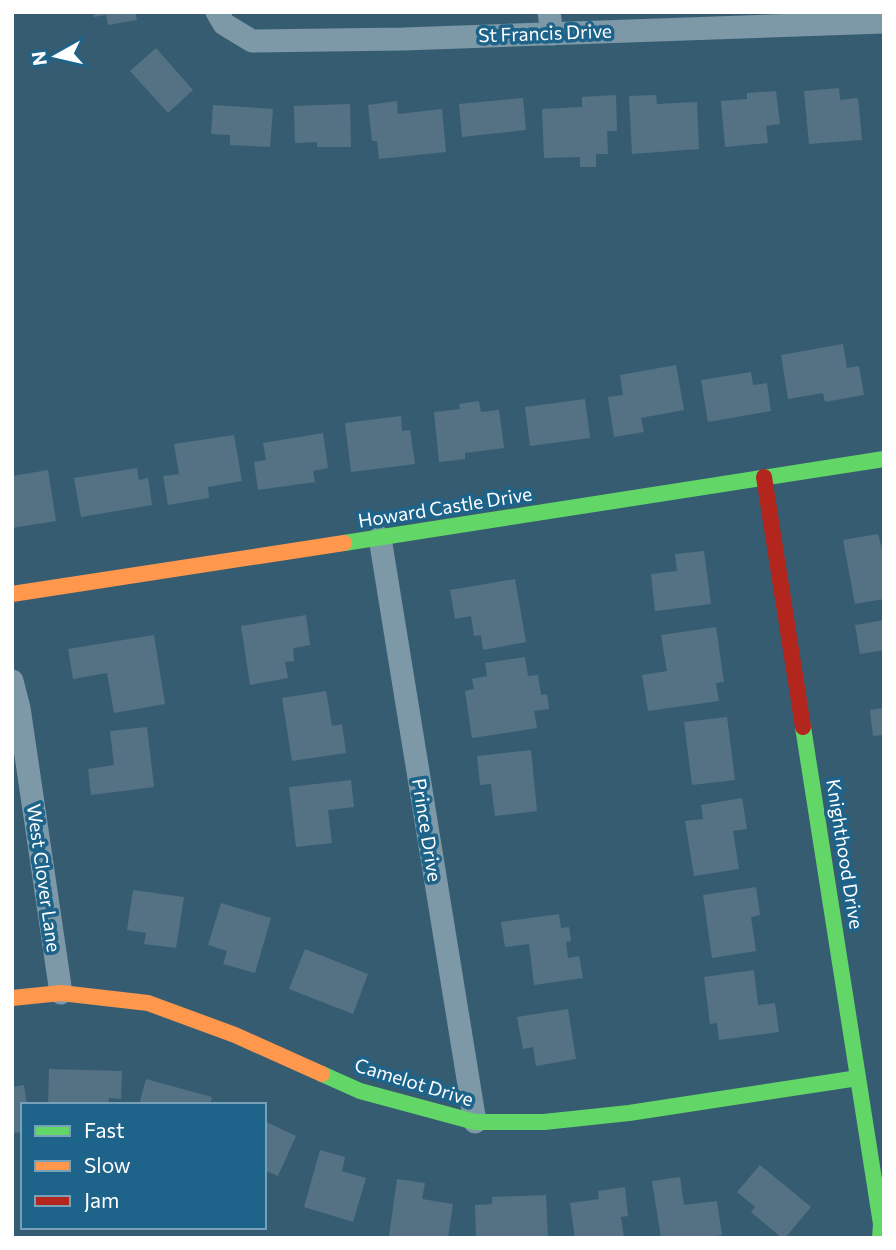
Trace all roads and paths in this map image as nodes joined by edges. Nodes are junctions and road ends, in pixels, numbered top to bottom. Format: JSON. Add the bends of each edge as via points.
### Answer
{"nodes":[{"id":1,"x":217,"y":12,"type":"edge"},
{"id":2,"x":884,"y":22,"type":"edge"},
{"id":3,"x":550,"y":23,"type":"edge"},
{"id":4,"x":884,"y":459,"type":"edge"},
{"id":5,"x":764,"y":477,"type":"junction"},
{"id":6,"x":380,"y":538,"type":"junction"},
{"id":7,"x":12,"y":594,"type":"edge"},
{"id":8,"x":12,"y":681,"type":"edge"},
{"id":9,"x":61,"y":993,"type":"junction"},
{"id":10,"x":12,"y":998,"type":"edge"},
{"id":11,"x":859,"y":1078,"type":"junction"},
{"id":12,"x":475,"y":1122,"type":"junction"},
{"id":13,"x":880,"y":1238,"type":"edge"}],
"edges":[{"from":1,"to":3,"type":"street","name":"St Francis Drive","via":[[224,24],[252,41]]},
{"from":2,"to":3,"type":"street","name":"St Francis Drive"},
{"from":4,"to":5,"type":"street","name":"Howard Castle Drive"},
{"from":5,"to":6,"type":"street","name":"Howard Castle Drive"},
{"from":5,"to":11,"type":"street","name":"Knighthood Drive"},
{"from":6,"to":7,"type":"street","name":"Howard Castle Drive"},
{"from":6,"to":12,"type":"street","name":"Prince Drive"},
{"from":8,"to":9,"type":"street","name":"West Clover Lane"},
{"from":9,"to":10,"type":"street","name":"Camelot Drive"},
{"from":9,"to":12,"type":"street","name":"Camelot Drive","via":[[148,1003],[235,1035],[360,1091]]},
{"from":11,"to":12,"type":"street","name":"Camelot Drive","via":[[629,1113],[544,1122]]},
{"from":11,"to":13,"type":"street","name":"Knighthood Drive"}]}
